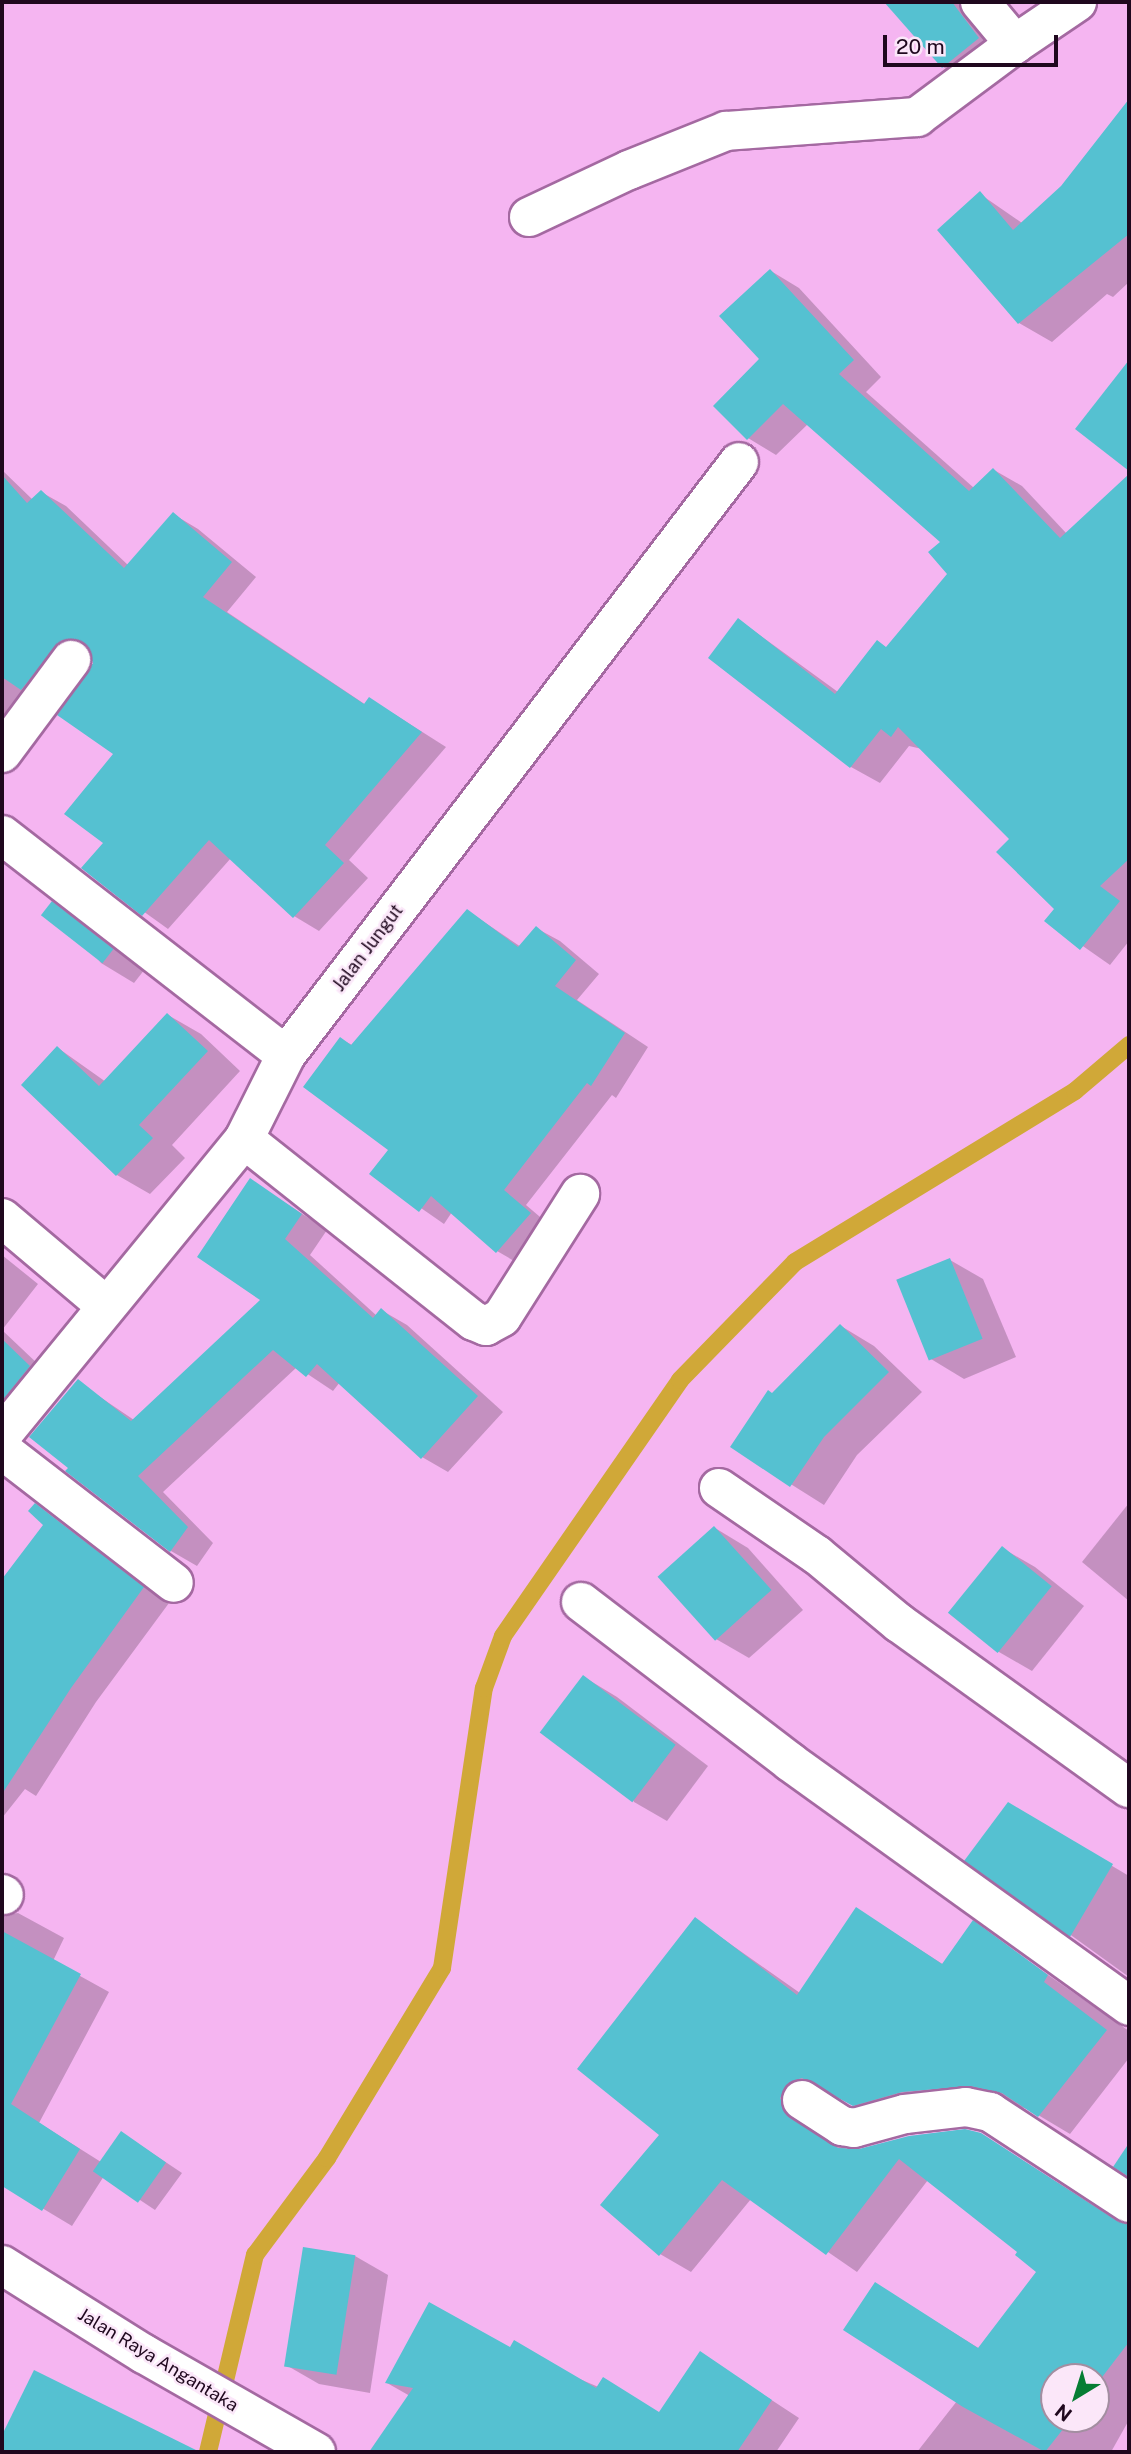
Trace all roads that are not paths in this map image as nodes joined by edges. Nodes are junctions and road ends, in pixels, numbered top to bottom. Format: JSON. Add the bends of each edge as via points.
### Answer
{"nodes":[{"id":1,"x":980,"y":2,"type":"edge"},
{"id":2,"x":1077,"y":2,"type":"edge"},
{"id":3,"x":1015,"y":44,"type":"junction"},
{"id":4,"x":529,"y":217,"type":"dead end"},
{"id":5,"x":739,"y":462,"type":"dead end"},
{"id":6,"x":71,"y":660,"type":"dead end"},
{"id":7,"x":2,"y":752,"type":"edge"},
{"id":8,"x":2,"y":835,"type":"edge"},
{"id":9,"x":286,"y":1055,"type":"junction"},
{"id":10,"x":244,"y":1139,"type":"junction"},
{"id":11,"x":580,"y":1194,"type":"dead end"},
{"id":12,"x":2,"y":1218,"type":"edge"},
{"id":13,"x":106,"y":1306,"type":"junction"},
{"id":14,"x":2,"y":1434,"type":"edge"},
{"id":15,"x":2,"y":1450,"type":"edge"},
{"id":16,"x":719,"y":1488,"type":"dead end"},
{"id":17,"x":173,"y":1583,"type":"dead end"},
{"id":18,"x":581,"y":1602,"type":"dead end"},
{"id":19,"x":1129,"y":1788,"type":"edge"},
{"id":20,"x":1129,"y":2006,"type":"edge"},
{"id":21,"x":802,"y":2100,"type":"dead end"},
{"id":22,"x":1129,"y":2203,"type":"edge"},
{"id":23,"x":2,"y":2265,"type":"edge"},
{"id":24,"x":309,"y":2448,"type":"edge"}],
"edges":[{"from":1,"to":3,"type":"street"},
{"from":2,"to":3,"type":"street"},
{"from":3,"to":4,"type":"street","via":[[918,117],[726,131]]},
{"from":5,"to":9,"type":"street","name":"Jalan Jungut"},
{"from":6,"to":7,"type":"street"},
{"from":8,"to":9,"type":"street"},
{"from":9,"to":10,"type":"street","name":"Jalan Jungut"},
{"from":10,"to":11,"type":"street","via":[[486,1326],[502,1317]]},
{"from":10,"to":13,"type":"street","name":"Jalan Jungut"},
{"from":12,"to":13,"type":"street"},
{"from":13,"to":14,"type":"street","name":"Jalan Jungut"},
{"from":15,"to":17,"type":"street"},
{"from":16,"to":19,"type":"street","via":[[817,1555],[899,1623]]},
{"from":18,"to":20,"type":"street","via":[[729,1717]]},
{"from":21,"to":22,"type":"street","via":[[842,2126],[854,2128],[905,2114],[966,2107],[990,2112]]},
{"from":23,"to":24,"type":"street","name":"Jalan Raya Angantaka","via":[[144,2354]]}]}
